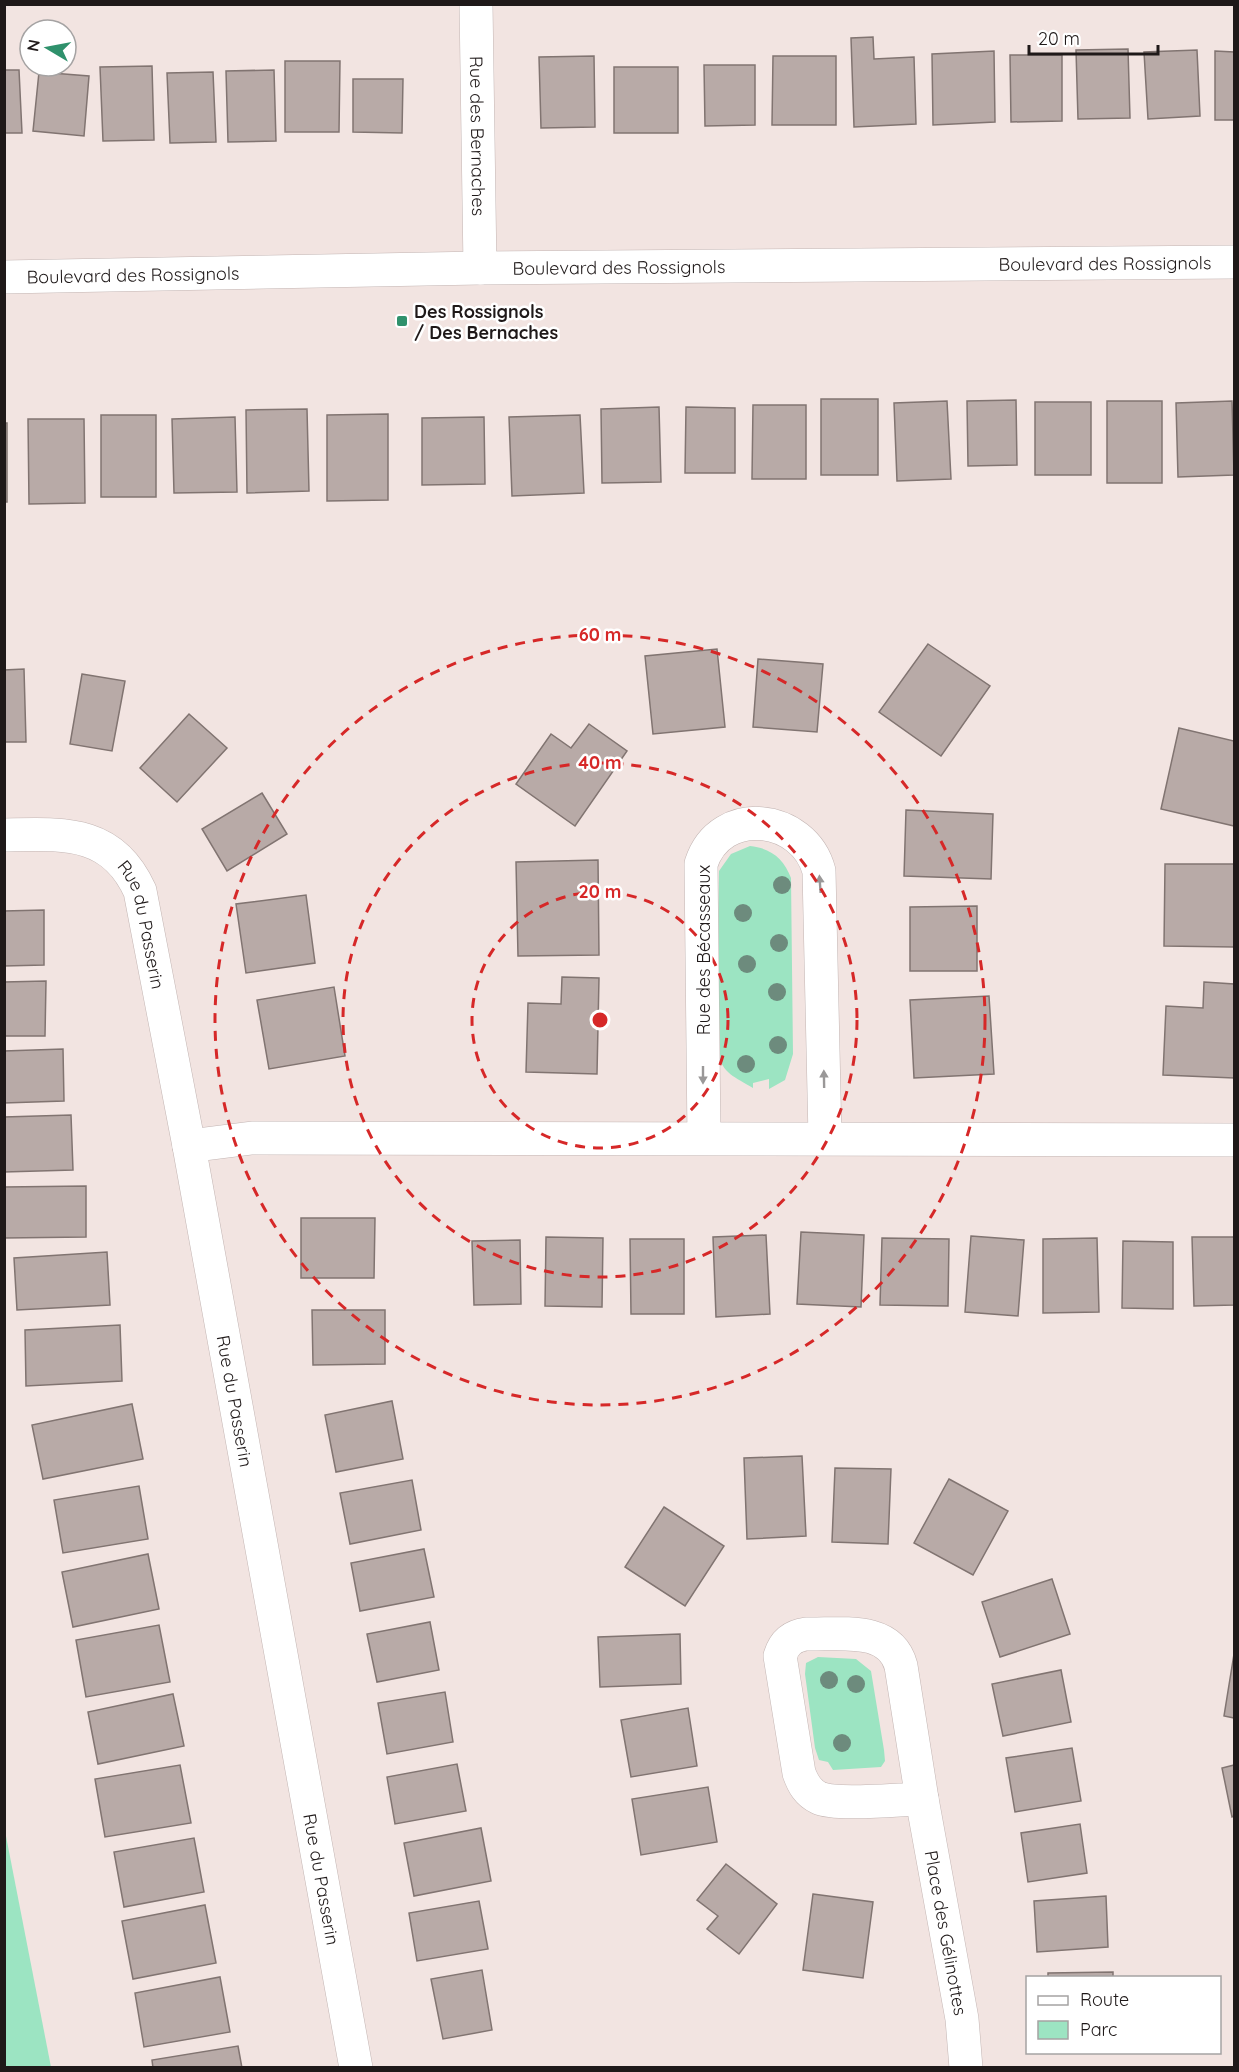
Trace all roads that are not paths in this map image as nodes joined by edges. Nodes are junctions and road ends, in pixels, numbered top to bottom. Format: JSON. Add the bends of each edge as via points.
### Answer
{"nodes":[{"id":1,"x":476,"y":4,"type":"edge"},
{"id":2,"x":1234,"y":262,"type":"edge"},
{"id":3,"x":480,"y":268,"type":"junction"},
{"id":4,"x":4,"y":277,"type":"edge"},
{"id":5,"x":4,"y":835,"type":"edge"},
{"id":6,"x":704,"y":1138,"type":"junction"},
{"id":7,"x":825,"y":1138,"type":"junction"},
{"id":8,"x":1234,"y":1140,"type":"edge"},
{"id":9,"x":189,"y":1146,"type":"junction"},
{"id":10,"x":921,"y":1799,"type":"junction"},
{"id":11,"x":356,"y":2067,"type":"edge"},
{"id":12,"x":966,"y":2067,"type":"edge"}],
"edges":[{"from":1,"to":3,"type":"street","name":"Rue des Bernaches"},
{"from":2,"to":3,"type":"street","name":"Boulevard des Rossignols"},
{"from":3,"to":4,"type":"street","name":"Boulevard des Rossignols"},
{"from":5,"to":9,"type":"street","name":"Rue du Passerin","via":[[58,834],[88,840],[114,854],[134,877],[144,905]]},
{"from":6,"to":7,"type":"street"},
{"from":7,"to":6,"type":"street","name":"Rue des Bécasseaux","one_way":true,"via":[[819,871],[811,850],[795,835],[774,826],[757,825],[739,826],[718,836],[701,864]]},
{"from":6,"to":9,"type":"street","via":[[252,1138]]},
{"from":7,"to":8,"type":"street"},
{"from":9,"to":11,"type":"street","name":"Rue du Passerin"},
{"from":10,"to":10,"type":"street","name":"Place des Gélinottes","via":[[901,1666],[895,1650],[882,1640],[864,1635],[806,1634],[786,1643],[780,1664],[799,1773],[806,1788],[833,1801]]},
{"from":10,"to":12,"type":"street","name":"Place des Gélinottes","via":[[962,2019]]}]}
